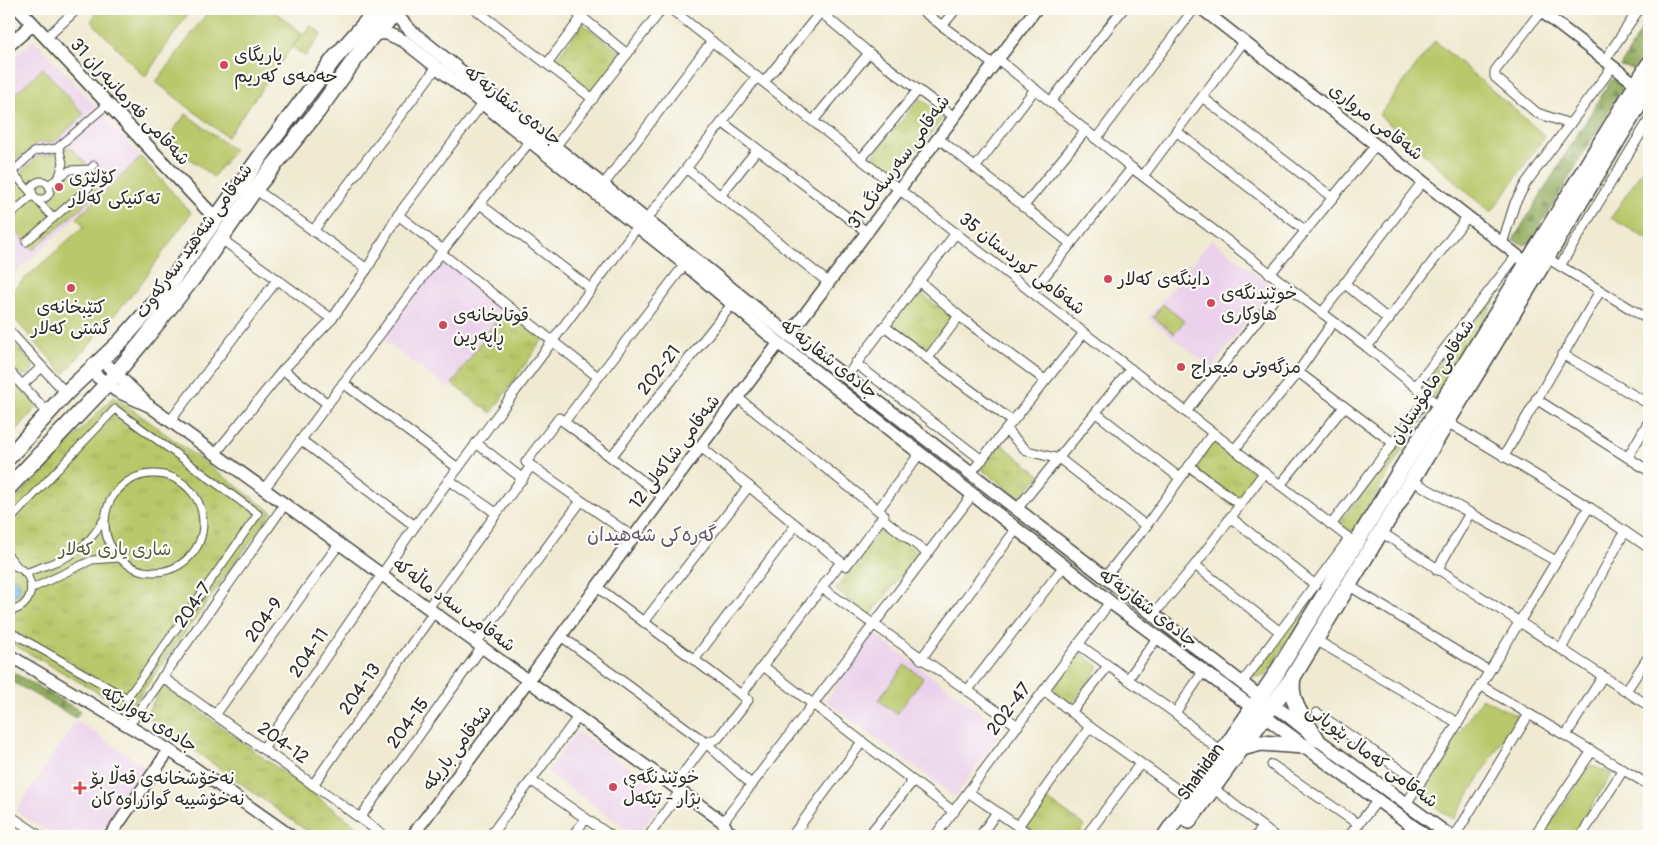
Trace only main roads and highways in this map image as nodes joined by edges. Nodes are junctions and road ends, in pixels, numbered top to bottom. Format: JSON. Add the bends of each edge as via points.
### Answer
{"nodes":[{"id":1,"x":18,"y":9,"type":"edge"},
{"id":2,"x":378,"y":9,"type":"edge"},
{"id":3,"x":400,"y":9,"type":"edge"},
{"id":4,"x":33,"y":24,"type":"junction"},
{"id":5,"x":374,"y":34,"type":"junction"},
{"id":6,"x":407,"y":36,"type":"junction"},
{"id":7,"x":9,"y":45,"type":"edge"},
{"id":8,"x":1649,"y":64,"type":"edge"},
{"id":9,"x":1645,"y":91,"type":"edge"},
{"id":10,"x":1581,"y":188,"type":"junction"},
{"id":11,"x":216,"y":219,"type":"junction"},
{"id":12,"x":643,"y":223,"type":"junction"},
{"id":13,"x":784,"y":339,"type":"junction"},
{"id":14,"x":103,"y":361,"type":"junction"},
{"id":15,"x":91,"y":372,"type":"junction"},
{"id":16,"x":112,"y":378,"type":"junction"},
{"id":17,"x":148,"y":405,"type":"road end"},
{"id":18,"x":942,"y":452,"type":"junction"},
{"id":19,"x":9,"y":456,"type":"edge"},
{"id":20,"x":934,"y":463,"type":"junction"},
{"id":21,"x":9,"y":487,"type":"edge"},
{"id":22,"x":1293,"y":678,"type":"junction"},
{"id":23,"x":1258,"y":713,"type":"junction"},
{"id":24,"x":1310,"y":743,"type":"junction"},
{"id":25,"x":1242,"y":748,"type":"junction"},
{"id":26,"x":1165,"y":836,"type":"edge"},
{"id":27,"x":1178,"y":836,"type":"edge"},
{"id":28,"x":1426,"y":836,"type":"edge"},
{"id":29,"x":1450,"y":836,"type":"edge"}],
"edges":[{"from":1,"to":4,"type":"main road","name":"شەقامی فەرمانبەران 31"},
{"from":2,"to":11,"type":"main road","name":"شەقامی شەهید سەرکەوت","via":[[334,60]]},
{"from":3,"to":5,"type":"main road","name":"شەقامی شەهید سەرکەوت"},
{"from":3,"to":6,"type":"main road","name":"جادەی شقارتەکە","via":[[399,18]]},
{"from":4,"to":7,"type":"main road"},
{"from":4,"to":11,"type":"main road","name":"شەقامی فەرمانبەران 31"},
{"from":5,"to":6,"type":"main road","name":"جادەی شقارتەکە"},
{"from":5,"to":16,"type":"main road","name":"شەقامی شەهید سەرکەوت","via":[[255,189],[197,274]]},
{"from":6,"to":12,"type":"main road","name":"جادەی شقارتەکە","via":[[604,184]]},
{"from":6,"to":12,"type":"main road","name":"جادەی شقارتەکە","via":[[436,68]]},
{"from":8,"to":9,"type":"main road","name":"شەقامی مامۆستایان"},
{"from":9,"to":10,"type":"main road","name":"شەقامی مامۆستایان"},
{"from":10,"to":22,"type":"main road","name":"شەقامی مامۆستایان","via":[[1546,258]]},
{"from":10,"to":23,"type":"main road","name":"شەقامی مامۆستایان","via":[[1522,259],[1433,402]]},
{"from":11,"to":14,"type":"main road","name":"شەقامی شەهید سەرکەوت","via":[[160,297]]},
{"from":12,"to":13,"type":"main road","name":"جادەی شقارتەکە"},
{"from":12,"to":13,"type":"main road","name":"جادەی شقارتەکە","via":[[684,264]]},
{"from":13,"to":18,"type":"main road","name":"جادەی شقارتەکە","via":[[846,377]]},
{"from":13,"to":20,"type":"main road","name":"جادەی شقارتەکە"},
{"from":14,"to":15,"type":"main road","name":"شەقامی شەهید سەرکەوت"},
{"from":14,"to":16,"type":"main road"},
{"from":15,"to":16,"type":"main road"},
{"from":15,"to":19,"type":"main road","name":"شەقامی شەهید سەرکەوت","via":[[66,393]]},
{"from":16,"to":17,"type":"main road","via":[[127,396]]},
{"from":16,"to":21,"type":"main road","name":"شەقامی شەهید سەرکەوت"},
{"from":18,"to":20,"type":"main road"},
{"from":18,"to":23,"type":"main road","name":"جادەی شقارتەکە","via":[[1242,683]]},
{"from":20,"to":23,"type":"main road","name":"جادەی شقارتەکە","via":[[1110,602]]},
{"from":22,"to":23,"type":"main road","name":"شەقامی مامۆستایان"},
{"from":22,"to":24,"type":"main road","via":[[1294,702]]},
{"from":23,"to":24,"type":"main road","name":"شەقامی کەمال بێویانی"},
{"from":23,"to":25,"type":"main road","name":"Shahidan"},
{"from":23,"to":26,"type":"main road","via":[[1222,753]]},
{"from":24,"to":25,"type":"main road","via":[[1265,743]]},
{"from":24,"to":28,"type":"main road","name":"شەقامی کەمال بێویانی"},
{"from":24,"to":29,"type":"main road","name":"شەقامی کەمال بێویانی"},
{"from":25,"to":27,"type":"main road","name":"Shahidan"}]}
